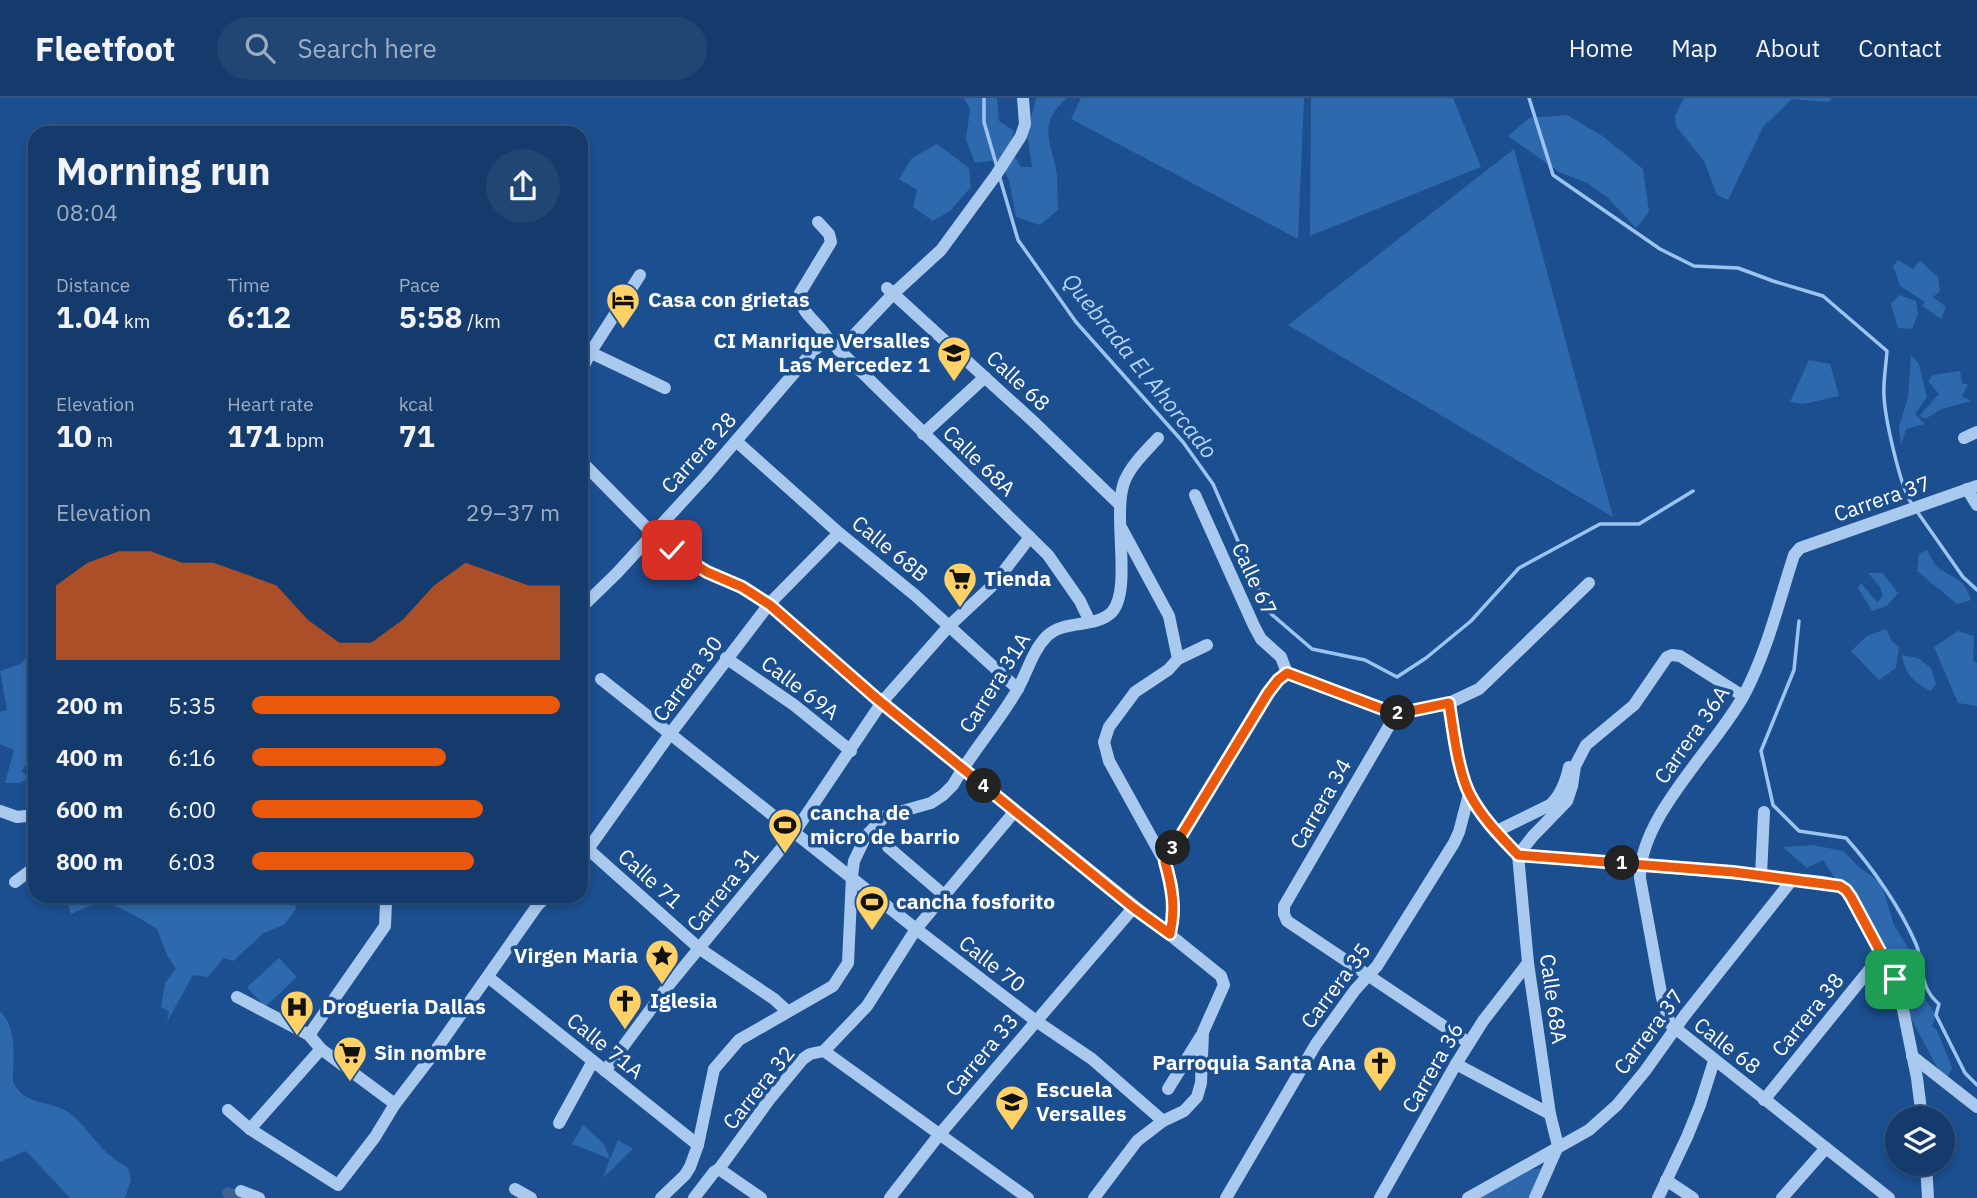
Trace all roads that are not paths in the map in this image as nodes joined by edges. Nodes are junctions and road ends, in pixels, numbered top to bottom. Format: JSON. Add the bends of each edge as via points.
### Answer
{"nodes":[{"id":1,"x":1023,"y":98,"type":"edge"},
{"id":2,"x":818,"y":222,"type":"dead end"},
{"id":3,"x":640,"y":275,"type":"dead end"},
{"id":4,"x":890,"y":291,"type":"junction"},
{"id":5,"x":828,"y":339,"type":"junction"},
{"id":6,"x":588,"y":347,"type":"edge"},
{"id":7,"x":588,"y":351,"type":"edge"},
{"id":8,"x":839,"y":351,"type":"junction"},
{"id":9,"x":985,"y":377,"type":"junction"},
{"id":10,"x":665,"y":388,"type":"dead end"},
{"id":11,"x":1977,"y":432,"type":"edge"},
{"id":12,"x":923,"y":434,"type":"junction"},
{"id":13,"x":1158,"y":438,"type":"dead end"},
{"id":14,"x":1964,"y":438,"type":"dead end"},
{"id":15,"x":737,"y":441,"type":"junction"},
{"id":16,"x":588,"y":469,"type":"edge"},
{"id":17,"x":1972,"y":488,"type":"edge"},
{"id":18,"x":1195,"y":495,"type":"dead end"},
{"id":19,"x":1120,"y":505,"type":"junction"},
{"id":20,"x":1977,"y":505,"type":"edge"},
{"id":21,"x":1121,"y":525,"type":"junction"},
{"id":22,"x":839,"y":533,"type":"junction"},
{"id":23,"x":650,"y":537,"type":"junction"},
{"id":24,"x":1030,"y":537,"type":"junction"},
{"id":25,"x":1800,"y":548,"type":"joint"},
{"id":26,"x":1589,"y":583,"type":"dead end"},
{"id":27,"x":588,"y":601,"type":"edge"},
{"id":28,"x":769,"y":605,"type":"junction"},
{"id":29,"x":1090,"y":622,"type":"junction"},
{"id":30,"x":949,"y":626,"type":"junction"},
{"id":31,"x":1207,"y":645,"type":"dead end"},
{"id":32,"x":726,"y":658,"type":"junction"},
{"id":33,"x":1178,"y":659,"type":"junction"},
{"id":34,"x":1287,"y":673,"type":"junction"},
{"id":35,"x":601,"y":679,"type":"dead end"},
{"id":36,"x":1018,"y":689,"type":"junction"},
{"id":37,"x":1743,"y":696,"type":"junction"},
{"id":38,"x":882,"y":702,"type":"junction"},
{"id":39,"x":1449,"y":703,"type":"junction"},
{"id":40,"x":1396,"y":714,"type":"junction"},
{"id":41,"x":670,"y":734,"type":"junction"},
{"id":42,"x":1578,"y":743,"type":"dead end"},
{"id":43,"x":850,"y":751,"type":"junction"},
{"id":44,"x":962,"y":768,"type":"junction"},
{"id":45,"x":1469,"y":794,"type":"junction"},
{"id":46,"x":0,"y":811,"type":"edge"},
{"id":47,"x":1015,"y":811,"type":"junction"},
{"id":48,"x":1764,"y":812,"type":"dead end"},
{"id":49,"x":28,"y":816,"type":"edge"},
{"id":50,"x":1495,"y":832,"type":"junction"},
{"id":51,"x":794,"y":833,"type":"junction"},
{"id":52,"x":888,"y":847,"type":"dead end"},
{"id":53,"x":588,"y":850,"type":"edge"},
{"id":54,"x":1518,"y":855,"type":"junction"},
{"id":55,"x":588,"y":856,"type":"edge"},
{"id":56,"x":1165,"y":862,"type":"junction"},
{"id":57,"x":1640,"y":864,"type":"junction"},
{"id":58,"x":28,"y":872,"type":"edge"},
{"id":59,"x":1761,"y":875,"type":"junction"},
{"id":60,"x":852,"y":876,"type":"junction"},
{"id":61,"x":1792,"y":880,"type":"junction"},
{"id":62,"x":15,"y":882,"type":"dead end"},
{"id":63,"x":944,"y":895,"type":"junction"},
{"id":64,"x":386,"y":903,"type":"edge"},
{"id":65,"x":540,"y":903,"type":"edge"},
{"id":66,"x":1134,"y":908,"type":"junction"},
{"id":67,"x":916,"y":929,"type":"junction"},
{"id":68,"x":1170,"y":934,"type":"junction"},
{"id":69,"x":701,"y":949,"type":"junction"},
{"id":70,"x":1882,"y":954,"type":"junction"},
{"id":71,"x":1528,"y":963,"type":"junction"},
{"id":72,"x":1367,"y":976,"type":"junction"},
{"id":73,"x":488,"y":977,"type":"junction"},
{"id":74,"x":237,"y":997,"type":"dead end"},
{"id":75,"x":787,"y":1011,"type":"junction"},
{"id":76,"x":1036,"y":1021,"type":"junction"},
{"id":77,"x":1676,"y":1030,"type":"junction"},
{"id":78,"x":1203,"y":1032,"type":"junction"},
{"id":79,"x":309,"y":1035,"type":"junction"},
{"id":80,"x":1469,"y":1043,"type":"junction"},
{"id":81,"x":321,"y":1049,"type":"junction"},
{"id":82,"x":824,"y":1051,"type":"junction"},
{"id":83,"x":1912,"y":1056,"type":"junction"},
{"id":84,"x":1714,"y":1060,"type":"junction"},
{"id":85,"x":593,"y":1061,"type":"junction"},
{"id":86,"x":1456,"y":1064,"type":"junction"},
{"id":87,"x":605,"y":1071,"type":"junction"},
{"id":88,"x":1168,"y":1089,"type":"dead end"},
{"id":89,"x":1765,"y":1100,"type":"junction"},
{"id":90,"x":395,"y":1104,"type":"junction"},
{"id":91,"x":1920,"y":1106,"type":"edge"},
{"id":92,"x":1977,"y":1107,"type":"edge"},
{"id":93,"x":228,"y":1110,"type":"dead end"},
{"id":94,"x":1550,"y":1114,"type":"junction"},
{"id":95,"x":1163,"y":1121,"type":"junction"},
{"id":96,"x":559,"y":1123,"type":"dead end"},
{"id":97,"x":250,"y":1129,"type":"junction"},
{"id":98,"x":939,"y":1135,"type":"junction"},
{"id":99,"x":698,"y":1145,"type":"junction"},
{"id":100,"x":1558,"y":1146,"type":"junction"},
{"id":101,"x":1826,"y":1148,"type":"junction"},
{"id":102,"x":719,"y":1169,"type":"junction"},
{"id":103,"x":1927,"y":1176,"type":"edge"},
{"id":104,"x":1666,"y":1180,"type":"junction"},
{"id":105,"x":515,"y":1189,"type":"dead end"},
{"id":106,"x":241,"y":1191,"type":"dead end"},
{"id":107,"x":259,"y":1198,"type":"edge"},
{"id":108,"x":531,"y":1198,"type":"edge"},
{"id":109,"x":661,"y":1198,"type":"edge"},
{"id":110,"x":694,"y":1198,"type":"edge"},
{"id":111,"x":761,"y":1198,"type":"edge"},
{"id":112,"x":890,"y":1198,"type":"edge"},
{"id":113,"x":1028,"y":1198,"type":"edge"},
{"id":114,"x":1094,"y":1198,"type":"edge"},
{"id":115,"x":1226,"y":1198,"type":"edge"},
{"id":116,"x":1380,"y":1198,"type":"edge"},
{"id":117,"x":1468,"y":1198,"type":"edge"},
{"id":118,"x":1535,"y":1198,"type":"edge"},
{"id":119,"x":1658,"y":1198,"type":"edge"},
{"id":120,"x":1693,"y":1198,"type":"edge"},
{"id":121,"x":1782,"y":1198,"type":"edge"},
{"id":122,"x":1889,"y":1198,"type":"edge"},
{"id":123,"x":1928,"y":1198,"type":"edge"}],
"edges":[{"from":1,"to":4,"type":"street","via":[[1021,136],[941,250]]},
{"from":2,"to":5,"type":"street","name":"Calle 68A","via":[[831,242],[799,302]]},
{"from":3,"to":6,"type":"street"},
{"from":4,"to":8,"type":"street"},
{"from":4,"to":9,"type":"street","name":"Calle 68"},
{"from":5,"to":8,"type":"street","name":"Calle 68A"},
{"from":5,"to":15,"type":"street","name":"Carrera 28"},
{"from":7,"to":10,"type":"street"},
{"from":8,"to":12,"type":"street","name":"Calle 68A"},
{"from":9,"to":12,"type":"street"},
{"from":9,"to":19,"type":"street","name":"Calle 68"},
{"from":11,"to":14,"type":"street"},
{"from":12,"to":24,"type":"street","name":"Calle 68A"},
{"from":13,"to":19,"type":"street","name":"Carrera 31A","via":[[1124,481]]},
{"from":15,"to":22,"type":"street","name":"Calle 68B"},
{"from":15,"to":23,"type":"street","name":"Carrera 28"},
{"from":16,"to":23,"type":"street"},
{"from":17,"to":20,"type":"street"},
{"from":17,"to":25,"type":"street","name":"Carrera 37"},
{"from":18,"to":34,"type":"street","name":"Calle 67","via":[[1254,626],[1281,657]]},
{"from":19,"to":21,"type":"street","name":"Carrera 31A"},
{"from":21,"to":29,"type":"street","name":"Carrera 31A","via":[[1117,600],[1111,612]]},
{"from":21,"to":33,"type":"street","via":[[1168,616]]},
{"from":22,"to":28,"type":"street","name":"Carrera 30"},
{"from":22,"to":30,"type":"street","name":"Calle 68B"},
{"from":23,"to":27,"type":"street","name":"Carrera 28"},
{"from":23,"to":28,"type":"street"},
{"from":24,"to":29,"type":"street","name":"Calle 68A","via":[[1064,575]]},
{"from":24,"to":30,"type":"street","name":"Carrera 31","via":[[995,584]]},
{"from":25,"to":37,"type":"street","name":"Carrera 36A"},
{"from":26,"to":39,"type":"street","via":[[1479,689]]},
{"from":28,"to":32,"type":"street","name":"Carrera 30"},
{"from":28,"to":38,"type":"street"},
{"from":29,"to":36,"type":"street","name":"Carrera 31A","via":[[1065,625],[1046,637]]},
{"from":30,"to":36,"type":"street","name":"Calle 68B"},
{"from":30,"to":38,"type":"street","name":"Carrera 31"},
{"from":31,"to":33,"type":"street"},
{"from":32,"to":41,"type":"street","name":"Carrera 30"},
{"from":32,"to":43,"type":"street","name":"Calle 69A"},
{"from":33,"to":56,"type":"street","via":[[1135,692],[1109,727],[1104,742],[1108,761]]},
{"from":34,"to":40,"type":"street"},
{"from":34,"to":56,"type":"street","via":[[1268,693]]},
{"from":35,"to":41,"type":"street","name":"Calle 70"},
{"from":36,"to":44,"type":"street","name":"Carrera 31A"},
{"from":37,"to":54,"type":"street","via":[[1680,656],[1667,657],[1634,705],[1586,745],[1567,801]]},
{"from":37,"to":57,"type":"street","name":"Carrera 36A","via":[[1659,817]]},
{"from":38,"to":43,"type":"street","name":"Carrera 31"},
{"from":38,"to":44,"type":"street"},
{"from":39,"to":40,"type":"street"},
{"from":39,"to":45,"type":"street"},
{"from":40,"to":72,"type":"street","name":"Carrera 34","via":[[1284,906],[1287,920]]},
{"from":41,"to":51,"type":"street","name":"Calle 70"},
{"from":41,"to":53,"type":"street","name":"Carrera 30"},
{"from":42,"to":50,"type":"street","via":[[1558,799]]},
{"from":43,"to":51,"type":"street","name":"Carrera 31"},
{"from":44,"to":47,"type":"street"},
{"from":44,"to":60,"type":"street","name":"Carrera 31A","via":[[953,785],[931,803],[885,816],[875,824],[854,861]]},
{"from":45,"to":50,"type":"street"},
{"from":45,"to":72,"type":"street","name":"Carrera 35","via":[[1454,843]]},
{"from":46,"to":49,"type":"street"},
{"from":47,"to":63,"type":"street","name":"Carrera 32"},
{"from":47,"to":66,"type":"street"},
{"from":48,"to":59,"type":"street"},
{"from":50,"to":54,"type":"street"},
{"from":51,"to":60,"type":"street","name":"Calle 70"},
{"from":51,"to":69,"type":"street","name":"Carrera 31"},
{"from":52,"to":63,"type":"street"},
{"from":54,"to":57,"type":"street"},
{"from":54,"to":71,"type":"street","name":"Calle 68A"},
{"from":55,"to":69,"type":"street","name":"Calle 71"},
{"from":56,"to":68,"type":"street","via":[[1172,885]]},
{"from":57,"to":59,"type":"street"},
{"from":57,"to":77,"type":"street","name":"Calle 68","via":[[1661,998]]},
{"from":58,"to":62,"type":"street"},
{"from":59,"to":61,"type":"street"},
{"from":60,"to":67,"type":"street","name":"Calle 70"},
{"from":60,"to":75,"type":"street","name":"Carrera 31A","via":[[845,970],[833,986]]},
{"from":61,"to":70,"type":"street","via":[[1846,890]]},
{"from":61,"to":77,"type":"street","name":"Carrera 37"},
{"from":63,"to":67,"type":"street","name":"Carrera 32"},
{"from":64,"to":79,"type":"street","via":[[385,926]]},
{"from":65,"to":73,"type":"street"},
{"from":66,"to":68,"type":"street"},
{"from":66,"to":76,"type":"street","name":"Carrera 33"},
{"from":67,"to":76,"type":"street","name":"Calle 70"},
{"from":67,"to":82,"type":"street","name":"Carrera 32","via":[[867,1006]]},
{"from":68,"to":78,"type":"street","via":[[1221,976],[1224,985]]},
{"from":69,"to":75,"type":"street","name":"Calle 71"},
{"from":69,"to":87,"type":"street","name":"Carrera 31"},
{"from":70,"to":83,"type":"street","via":[[1904,1004]]},
{"from":70,"to":89,"type":"street","name":"Carrera 38"},
{"from":71,"to":80,"type":"street","name":"Carrera 36"},
{"from":71,"to":94,"type":"street","name":"Calle 68A"},
{"from":72,"to":80,"type":"street"},
{"from":72,"to":115,"type":"street","name":"Carrera 35","via":[[1316,1044]]},
{"from":73,"to":85,"type":"street","name":"Calle 71A"},
{"from":73,"to":90,"type":"street"},
{"from":74,"to":79,"type":"street"},
{"from":75,"to":99,"type":"street","name":"Carrera 31A","via":[[739,1040],[714,1069]]},
{"from":76,"to":95,"type":"street","name":"Calle 70","via":[[1092,1059]]},
{"from":76,"to":98,"type":"street","name":"Carrera 33"},
{"from":77,"to":84,"type":"street","name":"Calle 68"},
{"from":77,"to":100,"type":"street","name":"Carrera 37","via":[[1617,1105],[1589,1130]]},
{"from":78,"to":88,"type":"street"},
{"from":78,"to":95,"type":"street","via":[[1197,1097],[1184,1111]]},
{"from":79,"to":81,"type":"street"},
{"from":80,"to":86,"type":"street","name":"Carrera 36"},
{"from":81,"to":90,"type":"street"},
{"from":81,"to":97,"type":"street"},
{"from":82,"to":98,"type":"street"},
{"from":82,"to":102,"type":"street","name":"Carrera 32","via":[[803,1059]]},
{"from":83,"to":91,"type":"street"},
{"from":83,"to":92,"type":"street"},
{"from":84,"to":89,"type":"street","name":"Calle 68"},
{"from":84,"to":104,"type":"street","via":[[1696,1116]]},
{"from":85,"to":87,"type":"street","name":"Calle 71A"},
{"from":85,"to":96,"type":"street"},
{"from":86,"to":94,"type":"street"},
{"from":86,"to":116,"type":"street","name":"Carrera 36"},
{"from":87,"to":99,"type":"street","name":"Calle 71A"},
{"from":89,"to":101,"type":"street","name":"Calle 68"},
{"from":90,"to":97,"type":"street","via":[[338,1185]]},
{"from":93,"to":97,"type":"street"},
{"from":94,"to":100,"type":"street","name":"Calle 68A"},
{"from":95,"to":114,"type":"street","via":[[1137,1141]]},
{"from":98,"to":112,"type":"street","name":"Carrera 33"},
{"from":98,"to":113,"type":"street"},
{"from":99,"to":109,"type":"street","name":"Carrera 31A","via":[[685,1175]]},
{"from":100,"to":117,"type":"street"},
{"from":100,"to":118,"type":"street"},
{"from":101,"to":121,"type":"street"},
{"from":101,"to":122,"type":"street","name":"Calle 68"},
{"from":102,"to":110,"type":"street","name":"Carrera 32"},
{"from":102,"to":111,"type":"street"},
{"from":103,"to":123,"type":"street"},
{"from":104,"to":119,"type":"street"},
{"from":104,"to":120,"type":"street"},
{"from":105,"to":108,"type":"street"},
{"from":106,"to":107,"type":"street"}]}
